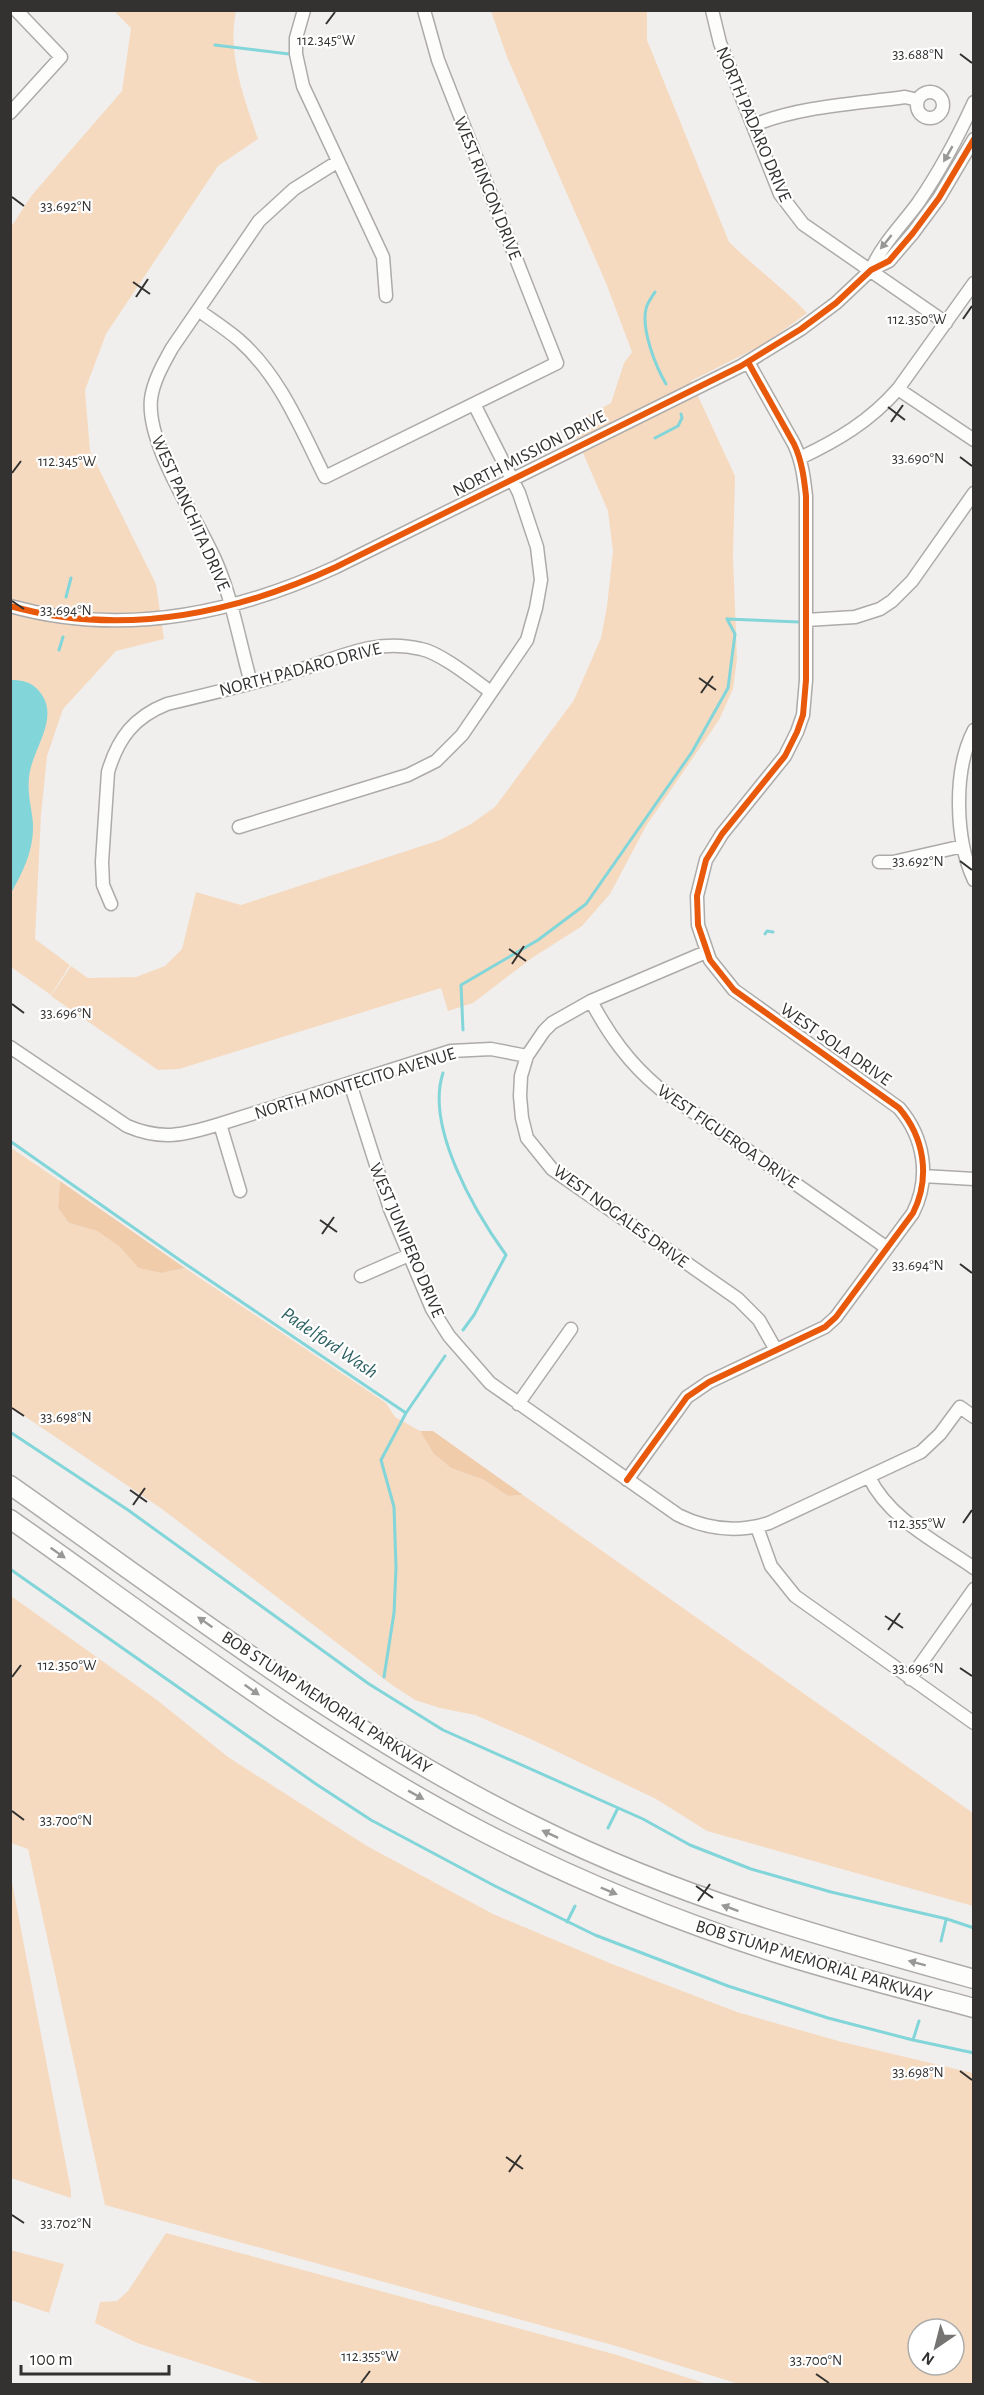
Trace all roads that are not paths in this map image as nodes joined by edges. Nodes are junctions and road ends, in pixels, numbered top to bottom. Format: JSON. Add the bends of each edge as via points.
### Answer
{"nodes":[{"id":1,"x":16,"y":10,"type":"edge"},
{"id":2,"x":304,"y":10,"type":"edge"},
{"id":3,"x":424,"y":10,"type":"edge"},
{"id":4,"x":712,"y":10,"type":"edge"},
{"id":5,"x":918,"y":100,"type":"dead end"},
{"id":6,"x":974,"y":102,"type":"edge"},
{"id":7,"x":10,"y":113,"type":"edge"},
{"id":8,"x":754,"y":125,"type":"junction"},
{"id":9,"x":974,"y":139,"type":"edge"},
{"id":10,"x":337,"y":162,"type":"junction"},
{"id":11,"x":871,"y":270,"type":"junction"},
{"id":12,"x":974,"y":283,"type":"edge"},
{"id":13,"x":386,"y":296,"type":"dead end"},
{"id":14,"x":198,"y":310,"type":"junction"},
{"id":15,"x":946,"y":323,"type":"junction"},
{"id":16,"x":748,"y":362,"type":"junction"},
{"id":17,"x":898,"y":389,"type":"junction"},
{"id":18,"x":474,"y":404,"type":"junction"},
{"id":19,"x":974,"y":440,"type":"edge"},
{"id":20,"x":800,"y":458,"type":"junction"},
{"id":21,"x":512,"y":479,"type":"junction"},
{"id":22,"x":974,"y":493,"type":"edge"},
{"id":23,"x":10,"y":606,"type":"edge"},
{"id":24,"x":231,"y":607,"type":"junction"},
{"id":25,"x":806,"y":620,"type":"junction"},
{"id":26,"x":250,"y":683,"type":"junction"},
{"id":27,"x":491,"y":692,"type":"junction"},
{"id":28,"x":974,"y":730,"type":"edge"},
{"id":29,"x":239,"y":827,"type":"dead end"},
{"id":30,"x":963,"y":846,"type":"junction"},
{"id":31,"x":879,"y":862,"type":"dead end"},
{"id":32,"x":974,"y":880,"type":"edge"},
{"id":33,"x":111,"y":904,"type":"dead end"},
{"id":34,"x":706,"y":952,"type":"junction"},
{"id":35,"x":591,"y":1001,"type":"junction"},
{"id":36,"x":10,"y":1047,"type":"edge"},
{"id":37,"x":527,"y":1056,"type":"junction"},
{"id":38,"x":350,"y":1083,"type":"junction"},
{"id":39,"x":220,"y":1124,"type":"junction"},
{"id":40,"x":923,"y":1176,"type":"junction"},
{"id":41,"x":974,"y":1179,"type":"edge"},
{"id":42,"x":240,"y":1191,"type":"dead end"},
{"id":43,"x":887,"y":1248,"type":"junction"},
{"id":44,"x":409,"y":1255,"type":"junction"},
{"id":45,"x":361,"y":1276,"type":"dead end"},
{"id":46,"x":571,"y":1329,"type":"dead end"},
{"id":47,"x":776,"y":1350,"type":"junction"},
{"id":48,"x":518,"y":1404,"type":"junction"},
{"id":49,"x":974,"y":1417,"type":"edge"},
{"id":50,"x":869,"y":1477,"type":"junction"},
{"id":51,"x":627,"y":1480,"type":"junction"},
{"id":52,"x":10,"y":1485,"type":"edge"},
{"id":53,"x":10,"y":1519,"type":"edge"},
{"id":54,"x":757,"y":1527,"type":"junction"},
{"id":55,"x":974,"y":1568,"type":"edge"},
{"id":56,"x":974,"y":1589,"type":"edge"},
{"id":57,"x":910,"y":1679,"type":"junction"},
{"id":58,"x":974,"y":1723,"type":"edge"},
{"id":59,"x":974,"y":1979,"type":"edge"},
{"id":60,"x":974,"y":2008,"type":"edge"}],
"edges":[{"from":1,"to":7,"type":"street","via":[[61,57]]},
{"from":2,"to":10,"type":"street","via":[[296,38],[298,69]]},
{"from":3,"to":18,"type":"street","name":"WEST RINCON DRIVE","via":[[438,60],[557,363]]},
{"from":4,"to":8,"type":"street","name":"NORTH PADARO DRIVE","via":[[720,43]]},
{"from":5,"to":8,"type":"street","via":[[905,97],[803,111]]},
{"from":6,"to":11,"type":"street","name":"NORTH MISSION DRIVE","one_way":true,"via":[[925,192],[878,252]]},
{"from":8,"to":11,"type":"street","name":"NORTH PADARO DRIVE","via":[[790,210],[803,224]]},
{"from":9,"to":11,"type":"street","name":"NORTH MISSION DRIVE","via":[[913,233],[889,261]]},
{"from":10,"to":13,"type":"street","via":[[383,257]]},
{"from":10,"to":14,"type":"street","name":"WEST PANCHITA DRIVE","via":[[294,189],[259,220]]},
{"from":11,"to":15,"type":"street","name":"NORTH PADARO DRIVE"},
{"from":11,"to":16,"type":"street","name":"NORTH MISSION DRIVE","via":[[836,303]]},
{"from":12,"to":15,"type":"street"},
{"from":14,"to":18,"type":"street","via":[[240,340],[268,371],[325,477]]},
{"from":14,"to":24,"type":"street","name":"WEST PANCHITA DRIVE","via":[[172,348],[158,378],[152,397],[153,428],[216,561]]},
{"from":15,"to":17,"type":"street"},
{"from":16,"to":20,"type":"street","name":"WEST SOLA DRIVE"},
{"from":16,"to":21,"type":"street","name":"NORTH MISSION DRIVE"},
{"from":17,"to":19,"type":"street"},
{"from":17,"to":20,"type":"street","via":[[859,426]]},
{"from":18,"to":21,"type":"street"},
{"from":20,"to":25,"type":"street","name":"WEST SOLA DRIVE","via":[[806,496]]},
{"from":21,"to":24,"type":"street","name":"NORTH MISSION DRIVE","via":[[301,583]]},
{"from":21,"to":27,"type":"street","via":[[531,524],[541,580],[526,640]]},
{"from":22,"to":25,"type":"street","via":[[912,581],[892,601],[855,617]]},
{"from":23,"to":24,"type":"street","name":"NORTH MISSION DRIVE","via":[[125,620]]},
{"from":24,"to":26,"type":"street","name":"WEST PANCHITA DRIVE"},
{"from":25,"to":34,"type":"street","name":"WEST SOLA DRIVE","via":[[805,696],[797,732],[785,756],[713,847],[701,873],[698,925]]},
{"from":26,"to":27,"type":"street","name":"NORTH PADARO DRIVE","via":[[357,650],[394,644],[424,649]]},
{"from":26,"to":33,"type":"street","name":"NORTH PADARO DRIVE","via":[[148,711],[118,745],[108,772],[102,862],[103,885]]},
{"from":27,"to":29,"type":"street","via":[[454,746],[424,768]]},
{"from":28,"to":30,"type":"street","via":[[968,740],[958,792]]},
{"from":30,"to":31,"type":"street"},
{"from":30,"to":32,"type":"street"},
{"from":34,"to":35,"type":"street"},
{"from":34,"to":40,"type":"street","name":"WEST SOLA DRIVE","via":[[734,990],[899,1108],[918,1140]]},
{"from":35,"to":37,"type":"street","via":[[552,1023]]},
{"from":35,"to":43,"type":"street","name":"WEST FIGUEROA DRIVE","via":[[617,1046],[644,1076]]},
{"from":36,"to":39,"type":"street","via":[[108,1115],[143,1133],[162,1137]]},
{"from":37,"to":38,"type":"street","name":"NORTH MONTECITO AVENUE","via":[[491,1048],[451,1051]]},
{"from":37,"to":47,"type":"street","name":"WEST NOGALES DRIVE","via":[[521,1076],[522,1118],[527,1137],[539,1154],[562,1177],[738,1299],[759,1320]]},
{"from":38,"to":39,"type":"street","name":"NORTH MONTECITO AVENUE"},
{"from":38,"to":44,"type":"street","name":"WEST JUNIPERO DRIVE","via":[[378,1177]]},
{"from":39,"to":42,"type":"street"},
{"from":40,"to":41,"type":"street"},
{"from":40,"to":43,"type":"street","via":[[914,1213]]},
{"from":43,"to":47,"type":"street","via":[[837,1317]]},
{"from":44,"to":45,"type":"street"},
{"from":44,"to":48,"type":"street","name":"WEST JUNIPERO DRIVE","via":[[432,1309],[449,1336],[490,1383]]},
{"from":46,"to":48,"type":"street"},
{"from":47,"to":51,"type":"street","via":[[692,1393]]},
{"from":48,"to":51,"type":"street","name":"WEST JUNIPERO DRIVE"},
{"from":49,"to":50,"type":"street","name":"WEST JUNIPERO DRIVE","via":[[960,1407],[921,1452]]},
{"from":50,"to":54,"type":"street","name":"WEST JUNIPERO DRIVE"},
{"from":50,"to":55,"type":"street","via":[[893,1510]]},
{"from":51,"to":54,"type":"street","name":"WEST JUNIPERO DRIVE","via":[[689,1520],[722,1529]]},
{"from":59,"to":52,"type":"highway","name":"BOB STUMP MEMORIAL PARKWAY","one_way":true,"via":[[809,1934],[713,1902],[615,1863],[508,1813],[330,1709]]},
{"from":53,"to":60,"type":"highway","name":"BOB STUMP MEMORIAL PARKWAY","one_way":true,"via":[[317,1734],[405,1789],[495,1838],[610,1892],[709,1930],[790,1957]]},
{"from":54,"to":57,"type":"street","via":[[771,1566],[795,1596]]},
{"from":56,"to":57,"type":"street"},
{"from":57,"to":58,"type":"street"}]}
